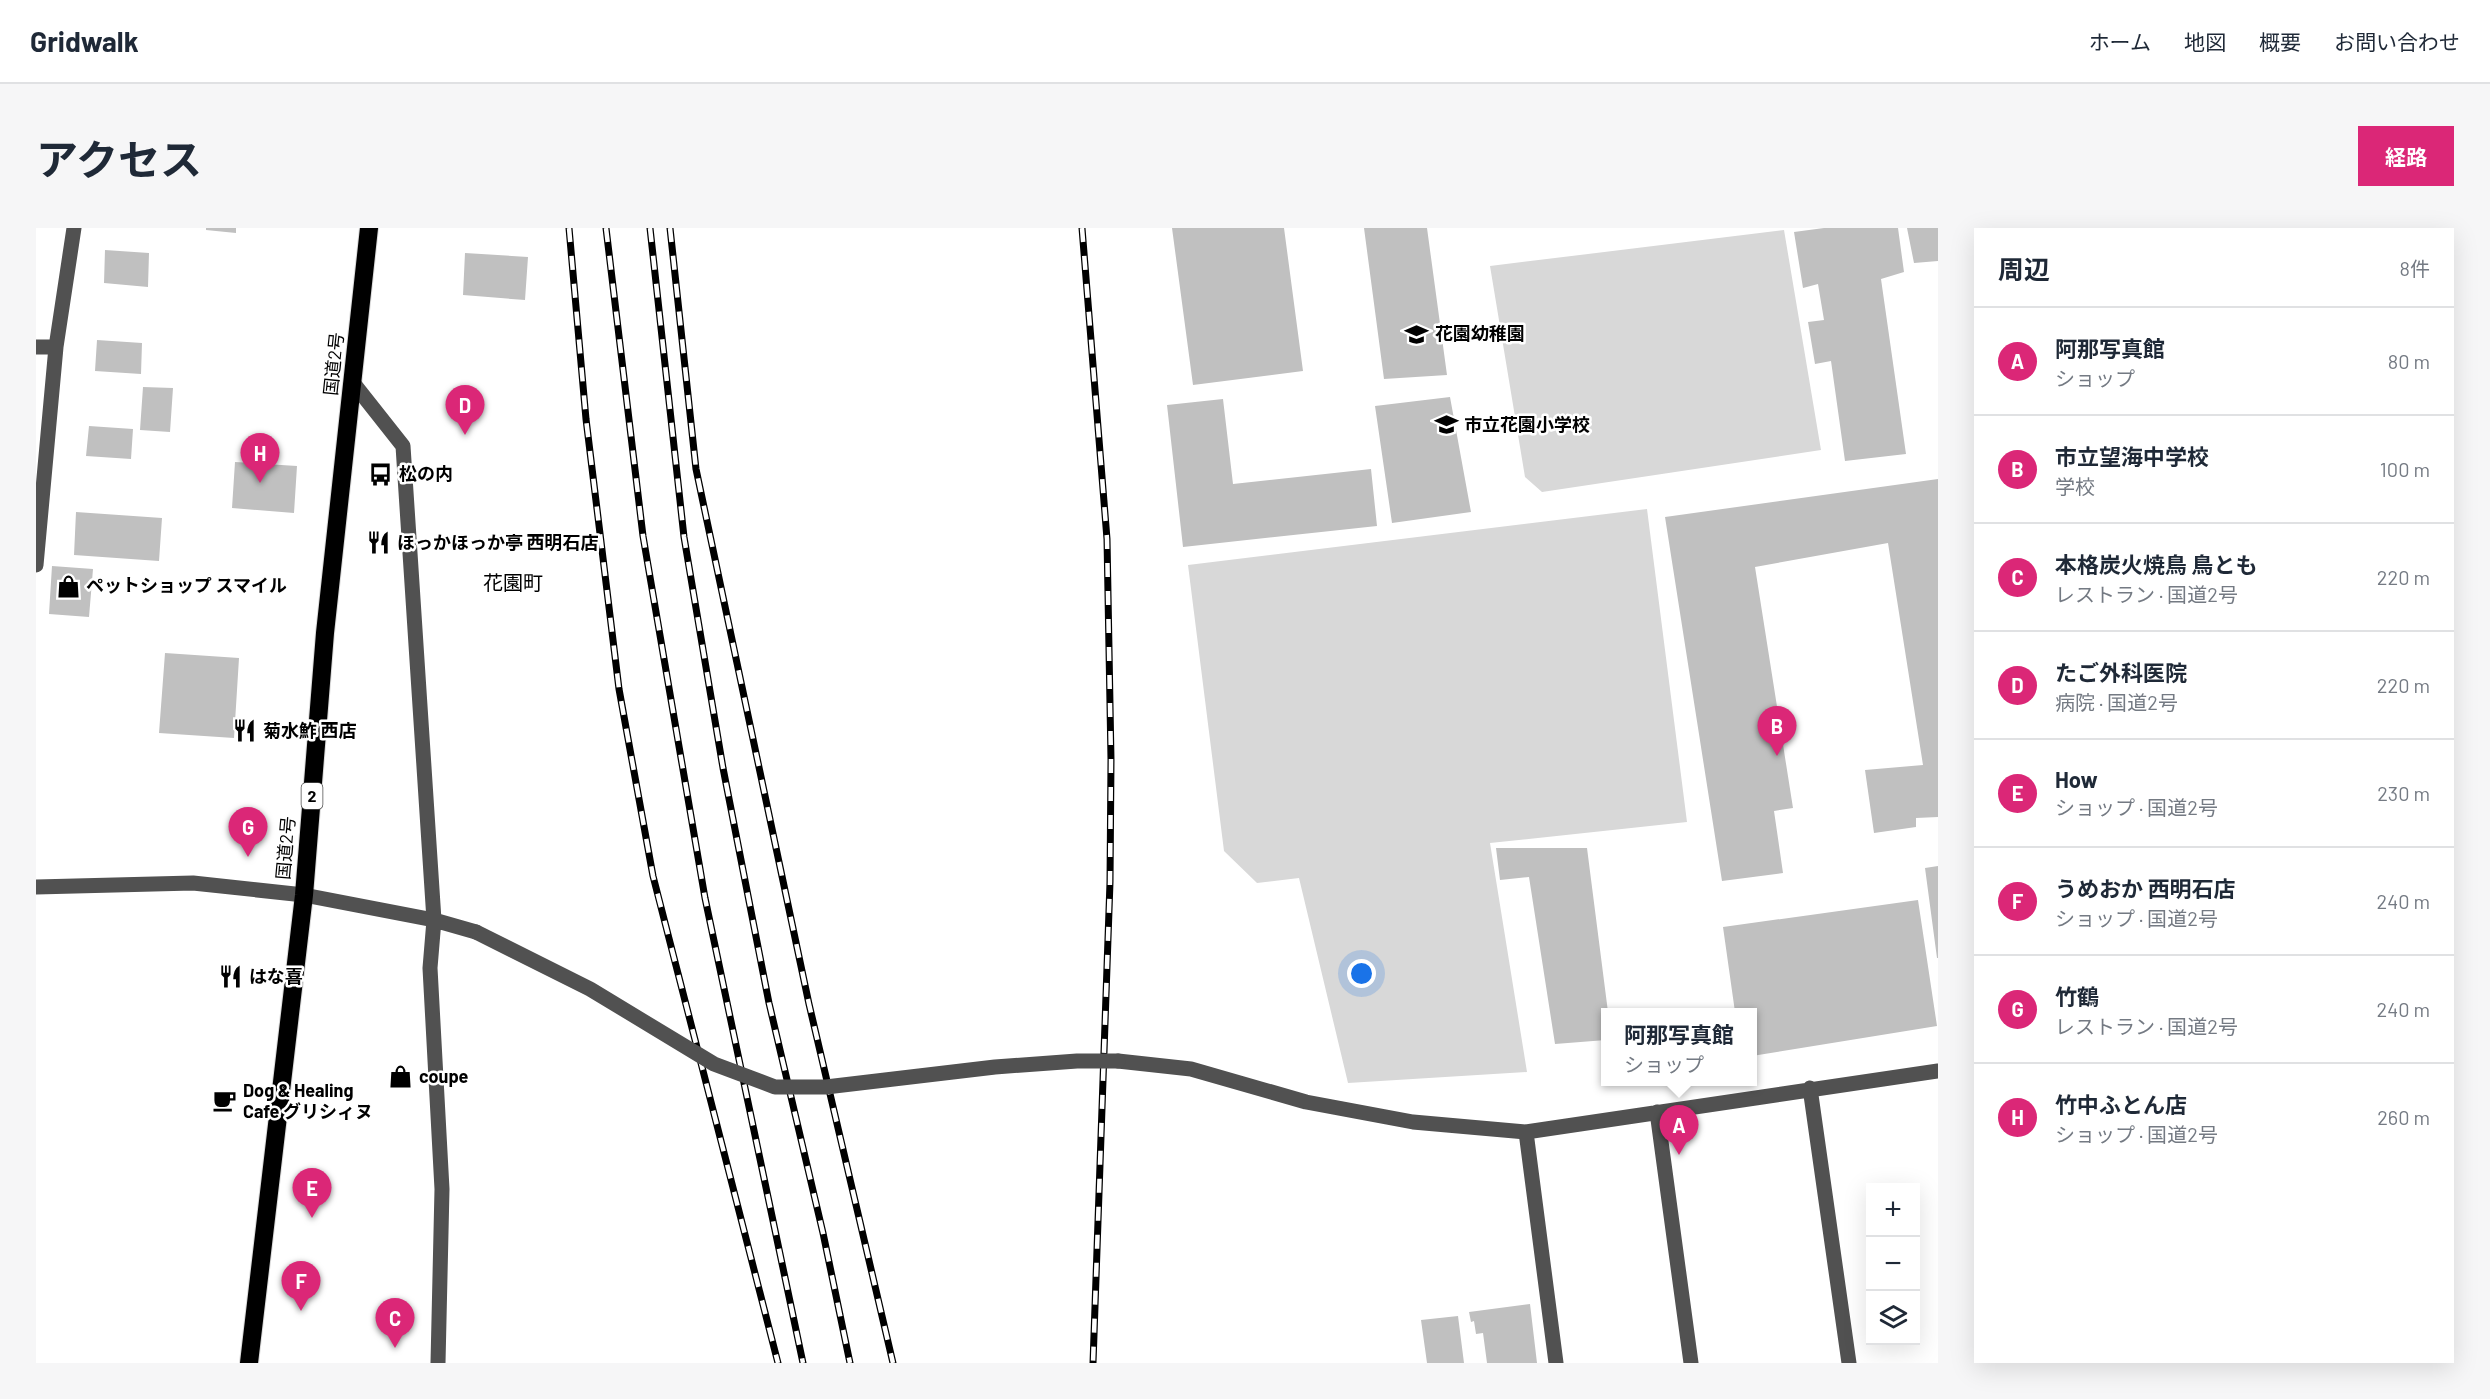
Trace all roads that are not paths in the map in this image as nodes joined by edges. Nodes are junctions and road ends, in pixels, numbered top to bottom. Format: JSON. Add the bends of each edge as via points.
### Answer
{"nodes":[{"id":1,"x":74,"y":228,"type":"edge"},
{"id":2,"x":369,"y":228,"type":"edge"},
{"id":3,"x":36,"y":347,"type":"edge"},
{"id":4,"x":56,"y":347,"type":"junction"},
{"id":5,"x":354,"y":384,"type":"junction"},
{"id":6,"x":36,"y":565,"type":"edge"},
{"id":7,"x":36,"y":887,"type":"edge"},
{"id":8,"x":304,"y":895,"type":"junction"},
{"id":9,"x":434,"y":920,"type":"junction"},
{"id":10,"x":1938,"y":1071,"type":"edge"},
{"id":11,"x":1810,"y":1088,"type":"junction"},
{"id":12,"x":1657,"y":1112,"type":"junction"},
{"id":13,"x":1526,"y":1132,"type":"junction"},
{"id":14,"x":249,"y":1363,"type":"edge"},
{"id":15,"x":438,"y":1363,"type":"edge"},
{"id":16,"x":1556,"y":1363,"type":"edge"},
{"id":17,"x":1691,"y":1363,"type":"edge"},
{"id":18,"x":1849,"y":1363,"type":"edge"}],
"edges":[{"from":1,"to":4,"type":"street"},
{"from":2,"to":5,"type":"highway","name":"国道2号","number":"2"},
{"from":3,"to":4,"type":"street"},
{"from":4,"to":6,"type":"street"},
{"from":5,"to":8,"type":"highway","name":"国道2号","number":"2","via":[[325,633]]},
{"from":5,"to":9,"type":"street","via":[[403,446]]},
{"from":7,"to":8,"type":"street","via":[[193,883]]},
{"from":8,"to":9,"type":"street"},
{"from":8,"to":14,"type":"highway","name":"国道2号","number":"2"},
{"from":9,"to":13,"type":"street","bridge":true,"via":[[476,932],[590,989],[714,1064],[775,1087],[826,1087],[1042,1063],[1118,1061],[1191,1069],[1306,1102],[1413,1122]]},
{"from":9,"to":15,"type":"street","via":[[430,968],[442,1190]]},
{"from":10,"to":11,"type":"street"},
{"from":11,"to":12,"type":"street"},
{"from":11,"to":18,"type":"street"},
{"from":12,"to":13,"type":"street"},
{"from":12,"to":17,"type":"street"},
{"from":13,"to":16,"type":"street"}]}
